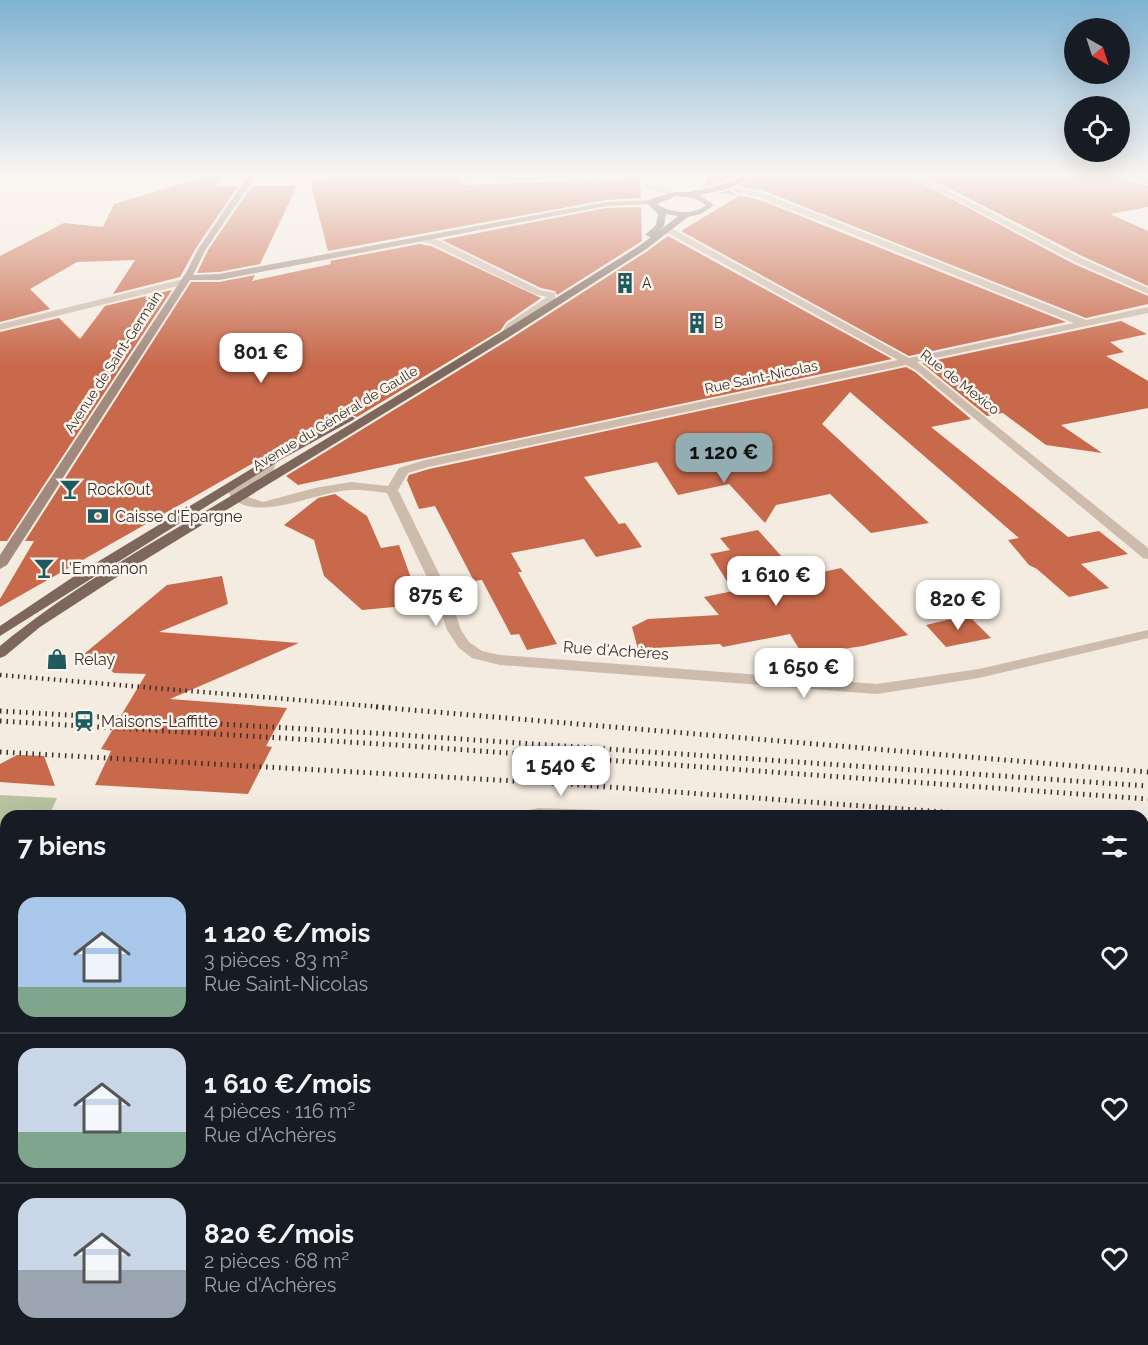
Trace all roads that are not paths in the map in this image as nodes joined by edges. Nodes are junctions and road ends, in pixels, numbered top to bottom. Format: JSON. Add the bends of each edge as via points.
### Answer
{"nodes":[{"id":1,"x":209,"y":239,"type":"edge"},
{"id":2,"x":421,"y":239,"type":"joint"},
{"id":3,"x":643,"y":239,"type":"edge"},
{"id":4,"x":655,"y":239,"type":"edge"},
{"id":5,"x":685,"y":239,"type":"edge"},
{"id":6,"x":873,"y":239,"type":"edge"},
{"id":7,"x":1037,"y":239,"type":"edge"},
{"id":8,"x":185,"y":279,"type":"junction"},
{"id":9,"x":1148,"y":291,"type":"edge"},
{"id":10,"x":552,"y":295,"type":"junction"},
{"id":11,"x":1148,"y":310,"type":"edge"},
{"id":12,"x":1086,"y":324,"type":"junction"},
{"id":13,"x":0,"y":327,"type":"edge"},
{"id":14,"x":505,"y":335,"type":"junction"},
{"id":15,"x":909,"y":361,"type":"junction"},
{"id":16,"x":270,"y":462,"type":"junction"},
{"id":17,"x":392,"y":490,"type":"junction"},
{"id":18,"x":237,"y":497,"type":"junction"},
{"id":19,"x":1148,"y":555,"type":"edge"},
{"id":20,"x":0,"y":565,"type":"edge"},
{"id":21,"x":0,"y":632,"type":"edge"},
{"id":22,"x":1148,"y":634,"type":"edge"},
{"id":23,"x":0,"y":653,"type":"edge"}],
"edges":[{"from":1,"to":8,"type":"main road","name":"Avenue de Saint-Germain"},
{"from":2,"to":8,"type":"main road","via":[[219,277]]},
{"from":2,"to":10,"type":"street","via":[[435,242],[537,292]]},
{"from":3,"to":10,"type":"main road","name":"Avenue du Général de Gaulle"},
{"from":4,"to":14,"type":"main road","name":"Avenue du Général de Gaulle"},
{"from":5,"to":15,"type":"street","name":"Rue de Mexico"},
{"from":6,"to":12,"type":"street"},
{"from":7,"to":9,"type":"street"},
{"from":8,"to":13,"type":"street"},
{"from":8,"to":20,"type":"main road","name":"Avenue de Saint-Germain"},
{"from":10,"to":14,"type":"street","via":[[510,326]]},
{"from":10,"to":16,"type":"main road","name":"Avenue du Général de Gaulle","via":[[368,408]]},
{"from":11,"to":12,"type":"street","name":"Rue Saint-Nicolas"},
{"from":12,"to":15,"type":"street","name":"Rue Saint-Nicolas"},
{"from":14,"to":18,"type":"main road","name":"Avenue du Général de Gaulle"},
{"from":15,"to":17,"type":"street","name":"Rue Saint-Nicolas","via":[[425,464],[403,471]]},
{"from":15,"to":19,"type":"street","name":"Rue de Mexico"},
{"from":16,"to":18,"type":"street","via":[[269,469],[234,490]]},
{"from":16,"to":21,"type":"main road","name":"Avenue du Général de Gaulle"},
{"from":17,"to":18,"type":"street","via":[[351,486],[262,506]]},
{"from":17,"to":22,"type":"street","name":"Rue d'Achères","via":[[454,630],[477,655],[500,660],[877,689],[997,671]]},
{"from":18,"to":23,"type":"main road","name":"Avenue du Général de Gaulle","via":[[35,624]]}]}
